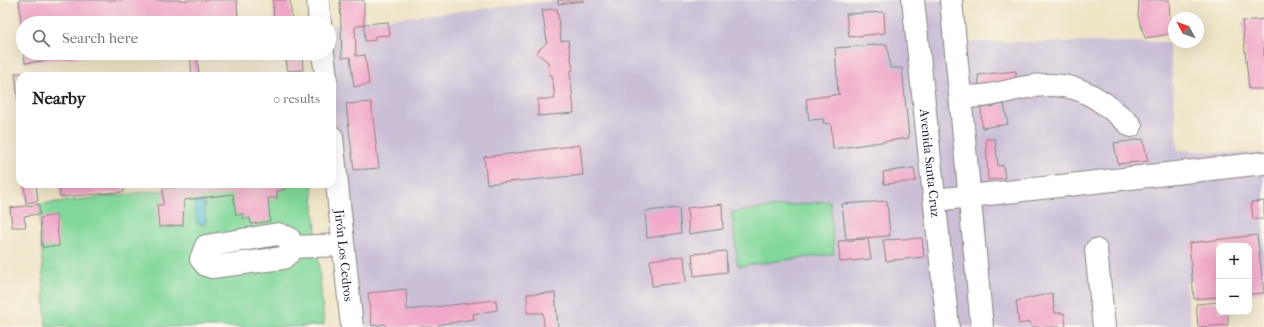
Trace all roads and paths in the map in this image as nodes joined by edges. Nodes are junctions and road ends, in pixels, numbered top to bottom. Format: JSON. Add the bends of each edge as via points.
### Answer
{"nodes":[{"id":1,"x":318,"y":0,"type":"edge"},
{"id":2,"x":913,"y":0,"type":"edge"},
{"id":3,"x":951,"y":0,"type":"edge"},
{"id":4,"x":319,"y":16,"type":"edge"},
{"id":5,"x":324,"y":60,"type":"edge"},
{"id":6,"x":325,"y":72,"type":"edge"},
{"id":7,"x":961,"y":96,"type":"junction"},
{"id":8,"x":1131,"y":126,"type":"dead end"},
{"id":9,"x":1264,"y":163,"type":"edge"},
{"id":10,"x":336,"y":176,"type":"edge"},
{"id":11,"x":971,"y":196,"type":"junction"},
{"id":12,"x":935,"y":200,"type":"junction"},
{"id":13,"x":343,"y":245,"type":"junction"},
{"id":14,"x":292,"y":247,"type":"dead end"},
{"id":15,"x":1096,"y":250,"type":"dead end"},
{"id":16,"x":352,"y":327,"type":"edge"},
{"id":17,"x":948,"y":327,"type":"edge"},
{"id":18,"x":982,"y":327,"type":"edge"},
{"id":19,"x":1104,"y":327,"type":"edge"}],
"edges":[{"from":1,"to":4,"type":"street"},
{"from":2,"to":12,"type":"street","name":"Avenida Santa Cruz"},
{"from":3,"to":7,"type":"street"},
{"from":5,"to":6,"type":"street"},
{"from":7,"to":8,"type":"street","via":[[979,97],[1023,88],[1074,87],[1100,98]]},
{"from":7,"to":11,"type":"street"},
{"from":9,"to":11,"type":"street"},
{"from":10,"to":13,"type":"street","name":"Jirón Los Cedros"},
{"from":11,"to":12,"type":"street"},
{"from":11,"to":18,"type":"street"},
{"from":12,"to":17,"type":"street","name":"Avenida Santa Cruz"},
{"from":13,"to":14,"type":"street"},
{"from":13,"to":16,"type":"street","name":"Jirón Los Cedros"},
{"from":15,"to":19,"type":"street"}]}
